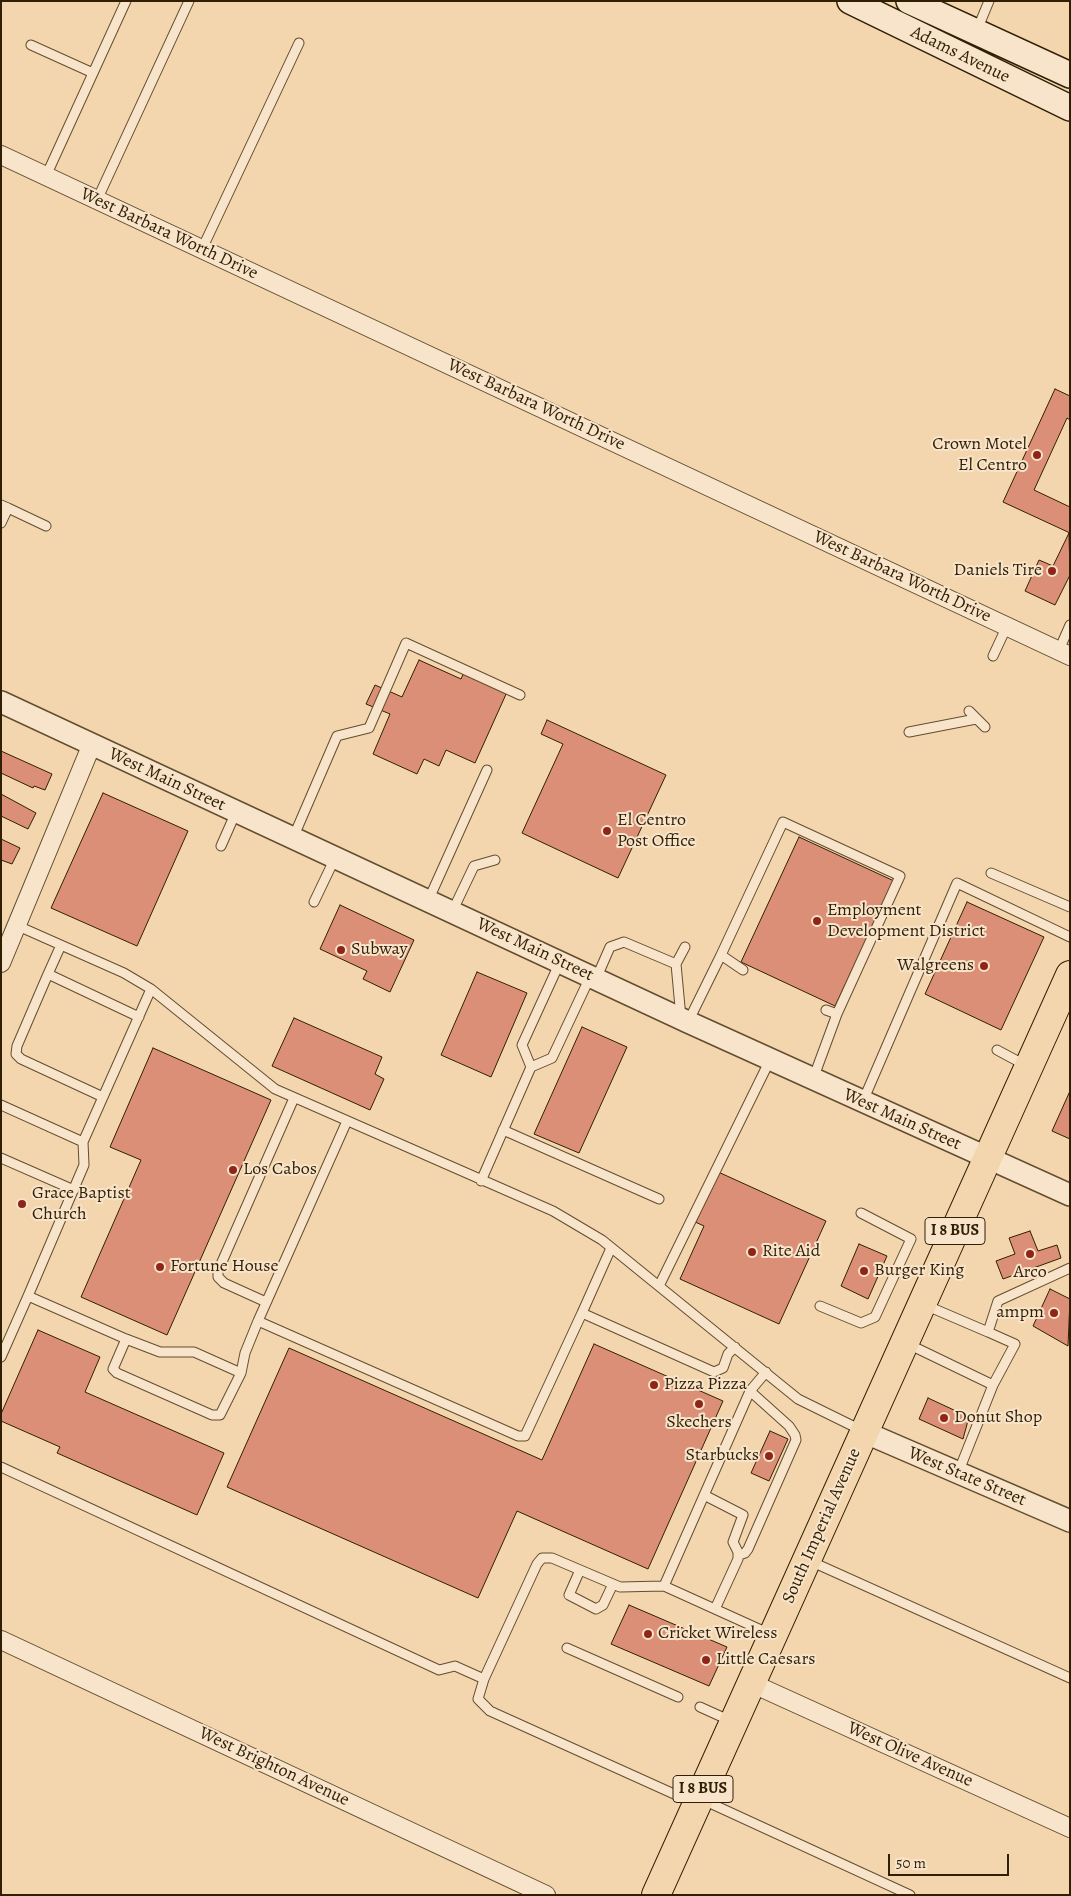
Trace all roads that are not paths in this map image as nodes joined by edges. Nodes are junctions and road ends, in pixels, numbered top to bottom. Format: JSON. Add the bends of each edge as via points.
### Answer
{"nodes":[{"id":1,"x":126,"y":1,"type":"edge"},
{"id":2,"x":189,"y":1,"type":"edge"},
{"id":3,"x":850,"y":1,"type":"edge"},
{"id":4,"x":909,"y":1,"type":"edge"},
{"id":5,"x":989,"y":1,"type":"edge"},
{"id":6,"x":976,"y":32,"type":"junction"},
{"id":7,"x":299,"y":43,"type":"dead end"},
{"id":8,"x":31,"y":45,"type":"dead end"},
{"id":9,"x":965,"y":56,"type":"junction"},
{"id":10,"x":994,"y":72,"type":"junction"},
{"id":11,"x":93,"y":73,"type":"junction"},
{"id":12,"x":1070,"y":75,"type":"edge"},
{"id":13,"x":1070,"y":90,"type":"edge"},
{"id":14,"x":1070,"y":108,"type":"edge"},
{"id":15,"x":1,"y":155,"type":"edge"},
{"id":16,"x":46,"y":176,"type":"junction"},
{"id":17,"x":97,"y":200,"type":"junction"},
{"id":18,"x":202,"y":249,"type":"junction"},
{"id":19,"x":5,"y":507,"type":"edge"},
{"id":20,"x":1,"y":523,"type":"edge"},
{"id":21,"x":46,"y":526,"type":"dead end"},
{"id":22,"x":1070,"y":625,"type":"edge"},
{"id":23,"x":1007,"y":626,"type":"junction"},
{"id":24,"x":1064,"y":653,"type":"edge"},
{"id":25,"x":993,"y":656,"type":"dead end"},
{"id":26,"x":520,"y":695,"type":"dead end"},
{"id":27,"x":1,"y":702,"type":"edge"},
{"id":28,"x":969,"y":711,"type":"dead end"},
{"id":29,"x":976,"y":719,"type":"junction"},
{"id":30,"x":985,"y":727,"type":"dead end"},
{"id":31,"x":909,"y":732,"type":"dead end"},
{"id":32,"x":92,"y":744,"type":"junction"},
{"id":33,"x":487,"y":770,"type":"dead end"},
{"id":34,"x":236,"y":811,"type":"junction"},
{"id":35,"x":292,"y":838,"type":"junction"},
{"id":36,"x":221,"y":846,"type":"dead end"},
{"id":37,"x":335,"y":857,"type":"junction"},
{"id":38,"x":495,"y":860,"type":"dead end"},
{"id":39,"x":991,"y":873,"type":"dead end"},
{"id":40,"x":428,"y":901,"type":"junction"},
{"id":41,"x":314,"y":902,"type":"dead end"},
{"id":42,"x":1070,"y":906,"type":"edge"},
{"id":43,"x":452,"y":912,"type":"junction"},
{"id":44,"x":10,"y":932,"type":"edge"},
{"id":45,"x":1070,"y":937,"type":"edge"},
{"id":46,"x":61,"y":945,"type":"junction"},
{"id":47,"x":685,"y":947,"type":"dead end"},
{"id":48,"x":720,"y":954,"type":"junction"},
{"id":49,"x":560,"y":962,"type":"junction"},
{"id":50,"x":1,"y":963,"type":"edge"},
{"id":51,"x":676,"y":964,"type":"junction"},
{"id":52,"x":743,"y":970,"type":"dead end"},
{"id":53,"x":48,"y":974,"type":"junction"},
{"id":54,"x":1070,"y":975,"type":"edge"},
{"id":55,"x":593,"y":977,"type":"junction"},
{"id":56,"x":151,"y":989,"type":"junction"},
{"id":57,"x":826,"y":1010,"type":"dead end"},
{"id":58,"x":837,"y":1014,"type":"junction"},
{"id":59,"x":139,"y":1017,"type":"junction"},
{"id":60,"x":684,"y":1020,"type":"junction"},
{"id":61,"x":997,"y":1050,"type":"dead end"},
{"id":62,"x":770,"y":1060,"type":"junction"},
{"id":63,"x":1029,"y":1066,"type":"junction"},
{"id":64,"x":531,"y":1067,"type":"junction"},
{"id":65,"x":813,"y":1080,"type":"junction"},
{"id":66,"x":103,"y":1097,"type":"junction"},
{"id":67,"x":294,"y":1098,"type":"junction"},
{"id":68,"x":862,"y":1103,"type":"junction"},
{"id":69,"x":1,"y":1105,"type":"edge"},
{"id":70,"x":347,"y":1121,"type":"junction"},
{"id":71,"x":503,"y":1130,"type":"junction"},
{"id":72,"x":83,"y":1142,"type":"junction"},
{"id":73,"x":1,"y":1158,"type":"edge"},
{"id":74,"x":988,"y":1158,"type":"junction"},
{"id":75,"x":481,"y":1181,"type":"junction"},
{"id":76,"x":74,"y":1190,"type":"junction"},
{"id":77,"x":1070,"y":1195,"type":"edge"},
{"id":78,"x":658,"y":1199,"type":"dead end"},
{"id":79,"x":861,"y":1213,"type":"dead end"},
{"id":80,"x":612,"y":1248,"type":"junction"},
{"id":81,"x":1070,"y":1268,"type":"edge"},
{"id":82,"x":659,"y":1286,"type":"junction"},
{"id":83,"x":28,"y":1296,"type":"junction"},
{"id":84,"x":266,"y":1302,"type":"junction"},
{"id":85,"x":922,"y":1304,"type":"junction"},
{"id":86,"x":820,"y":1306,"type":"dead end"},
{"id":87,"x":582,"y":1313,"type":"junction"},
{"id":88,"x":258,"y":1321,"type":"junction"},
{"id":89,"x":988,"y":1332,"type":"junction"},
{"id":90,"x":126,"y":1339,"type":"junction"},
{"id":91,"x":904,"y":1342,"type":"junction"},
{"id":92,"x":735,"y":1347,"type":"junction"},
{"id":93,"x":1,"y":1357,"type":"edge"},
{"id":94,"x":766,"y":1372,"type":"junction"},
{"id":95,"x":241,"y":1373,"type":"junction"},
{"id":96,"x":993,"y":1385,"type":"junction"},
{"id":97,"x":750,"y":1391,"type":"junction"},
{"id":98,"x":864,"y":1432,"type":"junction"},
{"id":99,"x":1,"y":1467,"type":"edge"},
{"id":100,"x":958,"y":1473,"type":"junction"},
{"id":101,"x":704,"y":1495,"type":"junction"},
{"id":102,"x":1070,"y":1521,"type":"edge"},
{"id":103,"x":739,"y":1555,"type":"junction"},
{"id":104,"x":807,"y":1560,"type":"junction"},
{"id":105,"x":580,"y":1570,"type":"junction"},
{"id":106,"x":613,"y":1584,"type":"junction"},
{"id":107,"x":664,"y":1586,"type":"junction"},
{"id":108,"x":715,"y":1609,"type":"junction"},
{"id":109,"x":772,"y":1636,"type":"junction"},
{"id":110,"x":1,"y":1640,"type":"edge"},
{"id":111,"x":567,"y":1648,"type":"dead end"},
{"id":112,"x":1070,"y":1678,"type":"edge"},
{"id":113,"x":484,"y":1679,"type":"junction"},
{"id":114,"x":751,"y":1683,"type":"junction"},
{"id":115,"x":678,"y":1697,"type":"dead end"},
{"id":116,"x":700,"y":1707,"type":"dead end"},
{"id":117,"x":734,"y":1722,"type":"junction"},
{"id":118,"x":698,"y":1801,"type":"junction"},
{"id":119,"x":1070,"y":1828,"type":"edge"},
{"id":120,"x":546,"y":1895,"type":"edge"},
{"id":121,"x":656,"y":1895,"type":"edge"},
{"id":122,"x":910,"y":1895,"type":"edge"}],
"edges":[{"from":1,"to":11,"type":"lane"},
{"from":2,"to":17,"type":"lane"},
{"from":3,"to":9,"type":"main road","name":"Adams Avenue"},
{"from":4,"to":6,"type":"main road","name":"Adams Avenue"},
{"from":5,"to":6,"type":"lane"},
{"from":6,"to":9,"type":"main road"},
{"from":6,"to":12,"type":"main road","name":"Adams Avenue"},
{"from":7,"to":18,"type":"lane"},
{"from":8,"to":11,"type":"lane"},
{"from":9,"to":10,"type":"main road","name":"Adams Avenue"},
{"from":10,"to":13,"type":"main road","via":[[1010,67]]},
{"from":10,"to":14,"type":"main road","name":"Adams Avenue"},
{"from":11,"to":16,"type":"lane"},
{"from":15,"to":16,"type":"street","name":"West Barbara Worth Drive"},
{"from":16,"to":17,"type":"street","name":"West Barbara Worth Drive"},
{"from":17,"to":18,"type":"street","name":"West Barbara Worth Drive"},
{"from":18,"to":23,"type":"street","name":"West Barbara Worth Drive"},
{"from":19,"to":20,"type":"lane"},
{"from":19,"to":21,"type":"lane"},
{"from":22,"to":24,"type":"lane"},
{"from":23,"to":24,"type":"street","name":"West Barbara Worth Drive"},
{"from":23,"to":25,"type":"lane"},
{"from":26,"to":35,"type":"lane","via":[[406,643],[369,728],[338,736]]},
{"from":27,"to":32,"type":"street","name":"West Main Street"},
{"from":28,"to":29,"type":"lane"},
{"from":29,"to":30,"type":"lane"},
{"from":29,"to":31,"type":"lane"},
{"from":32,"to":34,"type":"street","name":"West Main Street"},
{"from":32,"to":44,"type":"street"},
{"from":33,"to":40,"type":"lane"},
{"from":34,"to":35,"type":"street","name":"West Main Street"},
{"from":34,"to":36,"type":"lane"},
{"from":35,"to":37,"type":"street","name":"West Main Street"},
{"from":37,"to":40,"type":"street","name":"West Main Street"},
{"from":37,"to":41,"type":"lane"},
{"from":38,"to":43,"type":"lane","via":[[474,866]]},
{"from":39,"to":42,"type":"lane"},
{"from":40,"to":43,"type":"street","name":"West Main Street"},
{"from":43,"to":49,"type":"street","name":"West Main Street"},
{"from":44,"to":46,"type":"lane"},
{"from":44,"to":50,"type":"street"},
{"from":45,"to":68,"type":"lane","via":[[957,883]]},
{"from":46,"to":53,"type":"lane"},
{"from":46,"to":56,"type":"lane","via":[[124,973]]},
{"from":47,"to":51,"type":"lane"},
{"from":48,"to":52,"type":"lane"},
{"from":48,"to":58,"type":"lane","via":[[783,822],[900,876]]},
{"from":48,"to":60,"type":"lane"},
{"from":49,"to":55,"type":"street","name":"West Main Street"},
{"from":49,"to":64,"type":"lane","via":[[522,1045]]},
{"from":51,"to":55,"type":"lane","via":[[624,942],[610,948]]},
{"from":51,"to":60,"type":"lane"},
{"from":53,"to":59,"type":"lane"},
{"from":53,"to":66,"type":"lane","via":[[16,1054]]},
{"from":54,"to":63,"type":"highway","number":"I 8 BUS"},
{"from":55,"to":60,"type":"street","name":"West Main Street"},
{"from":55,"to":64,"type":"lane","via":[[552,1058]]},
{"from":56,"to":59,"type":"lane"},
{"from":56,"to":67,"type":"lane","via":[[275,1090]]},
{"from":57,"to":58,"type":"lane"},
{"from":58,"to":65,"type":"lane"},
{"from":59,"to":66,"type":"lane"},
{"from":60,"to":62,"type":"street","name":"West Main Street"},
{"from":61,"to":63,"type":"lane"},
{"from":62,"to":65,"type":"street","name":"West Main Street"},
{"from":62,"to":82,"type":"lane"},
{"from":63,"to":74,"type":"highway","number":"I 8 BUS"},
{"from":64,"to":71,"type":"lane"},
{"from":65,"to":68,"type":"street","name":"West Main Street"},
{"from":66,"to":72,"type":"lane"},
{"from":67,"to":70,"type":"lane"},
{"from":67,"to":84,"type":"lane","via":[[218,1271],[218,1277],[224,1283]]},
{"from":68,"to":74,"type":"street","name":"West Main Street"},
{"from":69,"to":72,"type":"lane"},
{"from":70,"to":75,"type":"lane"},
{"from":70,"to":84,"type":"lane"},
{"from":71,"to":75,"type":"lane"},
{"from":71,"to":78,"type":"lane"},
{"from":72,"to":76,"type":"lane","via":[[84,1165]]},
{"from":73,"to":76,"type":"lane"},
{"from":74,"to":77,"type":"street","name":"West Main Street"},
{"from":74,"to":85,"type":"highway","name":"South Imperial Avenue","number":"I 8 BUS"},
{"from":75,"to":80,"type":"lane","via":[[553,1211]]},
{"from":76,"to":83,"type":"lane"},
{"from":79,"to":86,"type":"lane","via":[[911,1239],[875,1317],[861,1324]]},
{"from":80,"to":82,"type":"lane"},
{"from":80,"to":87,"type":"lane"},
{"from":81,"to":89,"type":"lane","via":[[998,1301]]},
{"from":82,"to":92,"type":"lane"},
{"from":83,"to":90,"type":"lane"},
{"from":83,"to":93,"type":"lane"},
{"from":84,"to":88,"type":"lane"},
{"from":85,"to":89,"type":"lane"},
{"from":85,"to":91,"type":"highway","name":"South Imperial Avenue","number":"I 8 BUS"},
{"from":87,"to":88,"type":"lane","via":[[525,1436],[518,1436]]},
{"from":87,"to":92,"type":"lane","via":[[714,1372],[723,1368],[728,1354]]},
{"from":88,"to":95,"type":"lane"},
{"from":89,"to":96,"type":"lane","via":[[1015,1344]]},
{"from":90,"to":95,"type":"lane","via":[[160,1352],[194,1352]]},
{"from":90,"to":95,"type":"lane","via":[[113,1369],[117,1374],[212,1415],[220,1415],[226,1408]]},
{"from":91,"to":96,"type":"lane"},
{"from":91,"to":98,"type":"highway","name":"South Imperial Avenue","number":"I 8 BUS"},
{"from":92,"to":94,"type":"lane"},
{"from":94,"to":97,"type":"lane"},
{"from":94,"to":98,"type":"lane","via":[[798,1399]]},
{"from":96,"to":100,"type":"lane"},
{"from":97,"to":101,"type":"lane"},
{"from":97,"to":103,"type":"lane","via":[[789,1426],[796,1440],[748,1549]]},
{"from":98,"to":100,"type":"street","name":"West State Street"},
{"from":98,"to":104,"type":"highway","name":"South Imperial Avenue","number":"I 8 BUS"},
{"from":99,"to":113,"type":"lane","via":[[439,1670],[455,1666]]},
{"from":100,"to":102,"type":"street","name":"West State Street"},
{"from":101,"to":103,"type":"lane","via":[[743,1515],[733,1542]]},
{"from":101,"to":107,"type":"lane"},
{"from":103,"to":108,"type":"lane"},
{"from":104,"to":109,"type":"highway","name":"South Imperial Avenue","number":"I 8 BUS"},
{"from":104,"to":112,"type":"lane"},
{"from":105,"to":106,"type":"lane"},
{"from":105,"to":106,"type":"lane","via":[[569,1595],[596,1609],[603,1605]]},
{"from":105,"to":113,"type":"lane","via":[[552,1558],[542,1558]]},
{"from":106,"to":107,"type":"lane","via":[[624,1587]]},
{"from":107,"to":108,"type":"lane"},
{"from":108,"to":109,"type":"lane"},
{"from":109,"to":114,"type":"highway","name":"South Imperial Avenue","number":"I 8 BUS"},
{"from":110,"to":120,"type":"street","name":"West Brighton Avenue"},
{"from":111,"to":115,"type":"lane"},
{"from":113,"to":118,"type":"lane","via":[[478,1700],[490,1711]]},
{"from":114,"to":117,"type":"highway","name":"South Imperial Avenue","number":"I 8 BUS"},
{"from":114,"to":119,"type":"street","name":"West Olive Avenue"},
{"from":116,"to":117,"type":"lane"},
{"from":117,"to":118,"type":"highway","name":"South Imperial Avenue","number":"I 8 BUS"},
{"from":118,"to":121,"type":"highway","name":"South Imperial Avenue","number":"I 8 BUS"},
{"from":118,"to":122,"type":"lane"}]}
